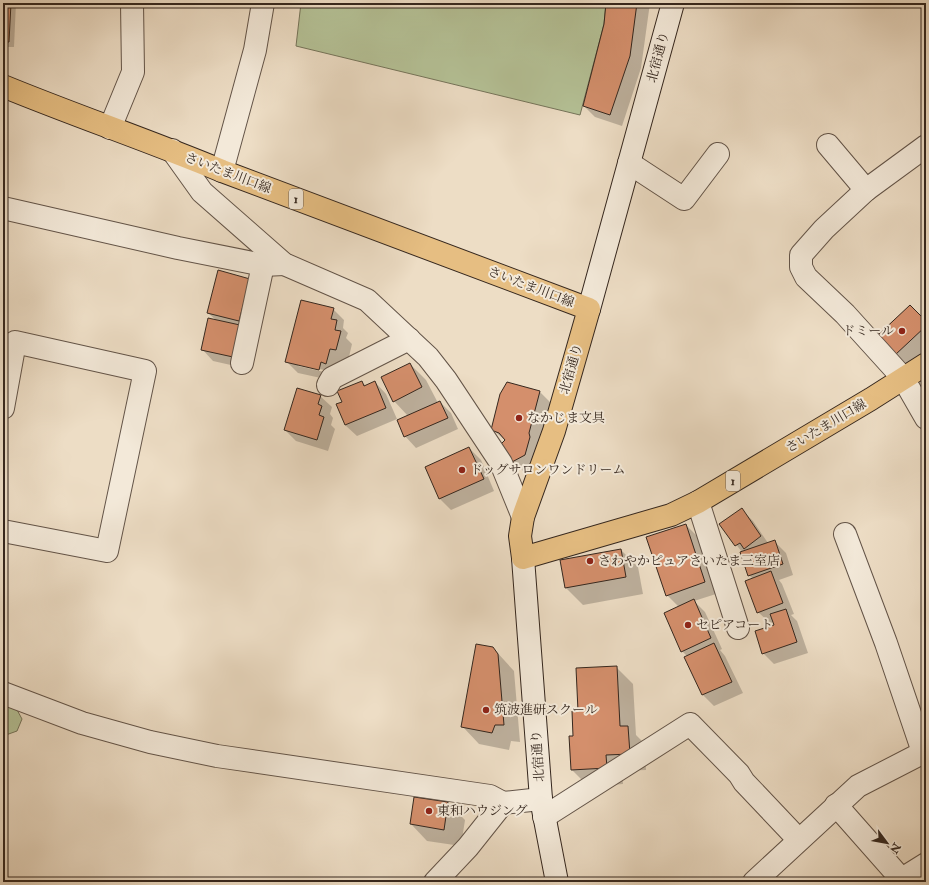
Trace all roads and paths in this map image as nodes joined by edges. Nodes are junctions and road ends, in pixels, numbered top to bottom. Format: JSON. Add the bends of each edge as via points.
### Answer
{"nodes":[{"id":1,"x":132,"y":3,"type":"edge"},
{"id":2,"x":263,"y":3,"type":"edge"},
{"id":3,"x":672,"y":3,"type":"edge"},
{"id":4,"x":3,"y":86,"type":"edge"},
{"id":5,"x":110,"y":128,"type":"junction"},
{"id":6,"x":828,"y":145,"type":"dead end"},
{"id":7,"x":926,"y":146,"type":"edge"},
{"id":8,"x":172,"y":150,"type":"junction"},
{"id":9,"x":718,"y":154,"type":"dead end"},
{"id":10,"x":629,"y":163,"type":"junction"},
{"id":11,"x":222,"y":171,"type":"junction"},
{"id":12,"x":866,"y":190,"type":"junction"},
{"id":13,"x":3,"y":208,"type":"edge"},
{"id":14,"x":274,"y":264,"type":"junction"},
{"id":15,"x":589,"y":309,"type":"junction"},
{"id":16,"x":409,"y":339,"type":"junction"},
{"id":17,"x":242,"y":363,"type":"dead end"},
{"id":18,"x":926,"y":364,"type":"edge"},
{"id":19,"x":904,"y":378,"type":"junction"},
{"id":20,"x":328,"y":385,"type":"dead end"},
{"id":21,"x":3,"y":408,"type":"edge"},
{"id":22,"x":926,"y":418,"type":"edge"},
{"id":23,"x":698,"y":502,"type":"junction"},
{"id":24,"x":523,"y":517,"type":"junction"},
{"id":25,"x":3,"y":531,"type":"edge"},
{"id":26,"x":845,"y":534,"type":"dead end"},
{"id":27,"x":523,"y":558,"type":"junction"},
{"id":28,"x":738,"y":628,"type":"dead end"},
{"id":29,"x":3,"y":693,"type":"edge"},
{"id":30,"x":925,"y":751,"type":"edge"},
{"id":31,"x":503,"y":804,"type":"junction"},
{"id":32,"x":836,"y":805,"type":"junction"},
{"id":33,"x":543,"y":808,"type":"junction"},
{"id":34,"x":798,"y":839,"type":"junction"},
{"id":35,"x":926,"y":864,"type":"edge"},
{"id":36,"x":767,"y":878,"type":"edge"},
{"id":37,"x":903,"y":880,"type":"edge"},
{"id":38,"x":435,"y":882,"type":"edge"},
{"id":39,"x":557,"y":882,"type":"edge"}],
"edges":[{"from":1,"to":5,"type":"street","via":[[133,72]]},
{"from":2,"to":11,"type":"street","via":[[255,50]]},
{"from":3,"to":10,"type":"street","name":"北宿通り"},
{"from":4,"to":5,"type":"main road","name":"さいたま川口線","number":"1"},
{"from":5,"to":8,"type":"main road","name":"さいたま川口線","number":"1"},
{"from":6,"to":12,"type":"street"},
{"from":7,"to":12,"type":"street"},
{"from":8,"to":11,"type":"main road","name":"さいたま川口線","number":"1"},
{"from":8,"to":14,"type":"street","via":[[202,192]]},
{"from":9,"to":10,"type":"street","via":[[684,199]]},
{"from":10,"to":15,"type":"street","name":"北宿通り"},
{"from":11,"to":15,"type":"main road","name":"さいたま川口線","number":"1"},
{"from":12,"to":19,"type":"street","via":[[808,246],[801,256],[801,267],[806,277],[850,319]]},
{"from":13,"to":14,"type":"street","via":[[178,248]]},
{"from":14,"to":16,"type":"street","via":[[367,300]]},
{"from":14,"to":17,"type":"street"},
{"from":15,"to":24,"type":"main road","name":"北宿通り","via":[[554,431]]},
{"from":16,"to":20,"type":"street","via":[[332,378]]},
{"from":16,"to":24,"type":"street","via":[[428,357],[475,421],[501,464]]},
{"from":18,"to":19,"type":"main road","name":"さいたま川口線","number":"1"},
{"from":19,"to":22,"type":"street"},
{"from":19,"to":23,"type":"main road","name":"さいたま川口線","number":"1"},
{"from":21,"to":25,"type":"street","via":[[15,342],[145,371],[107,551]]},
{"from":23,"to":27,"type":"main road","name":"さいたま川口線","number":"1","via":[[671,514]]},
{"from":23,"to":28,"type":"street"},
{"from":24,"to":27,"type":"main road","name":"北宿通り","via":[[520,536]]},
{"from":26,"to":30,"type":"street"},
{"from":27,"to":33,"type":"street","name":"北宿通り"},
{"from":29,"to":31,"type":"street","via":[[82,723],[150,742],[217,756],[490,796]]},
{"from":30,"to":32,"type":"street","via":[[858,786]]},
{"from":31,"to":33,"type":"street"},
{"from":31,"to":38,"type":"street"},
{"from":32,"to":34,"type":"street"},
{"from":32,"to":37,"type":"street"},
{"from":33,"to":34,"type":"street","via":[[690,724]]},
{"from":33,"to":39,"type":"street","name":"北宿通り"},
{"from":34,"to":36,"type":"street"},
{"from":35,"to":37,"type":"street"}]}
